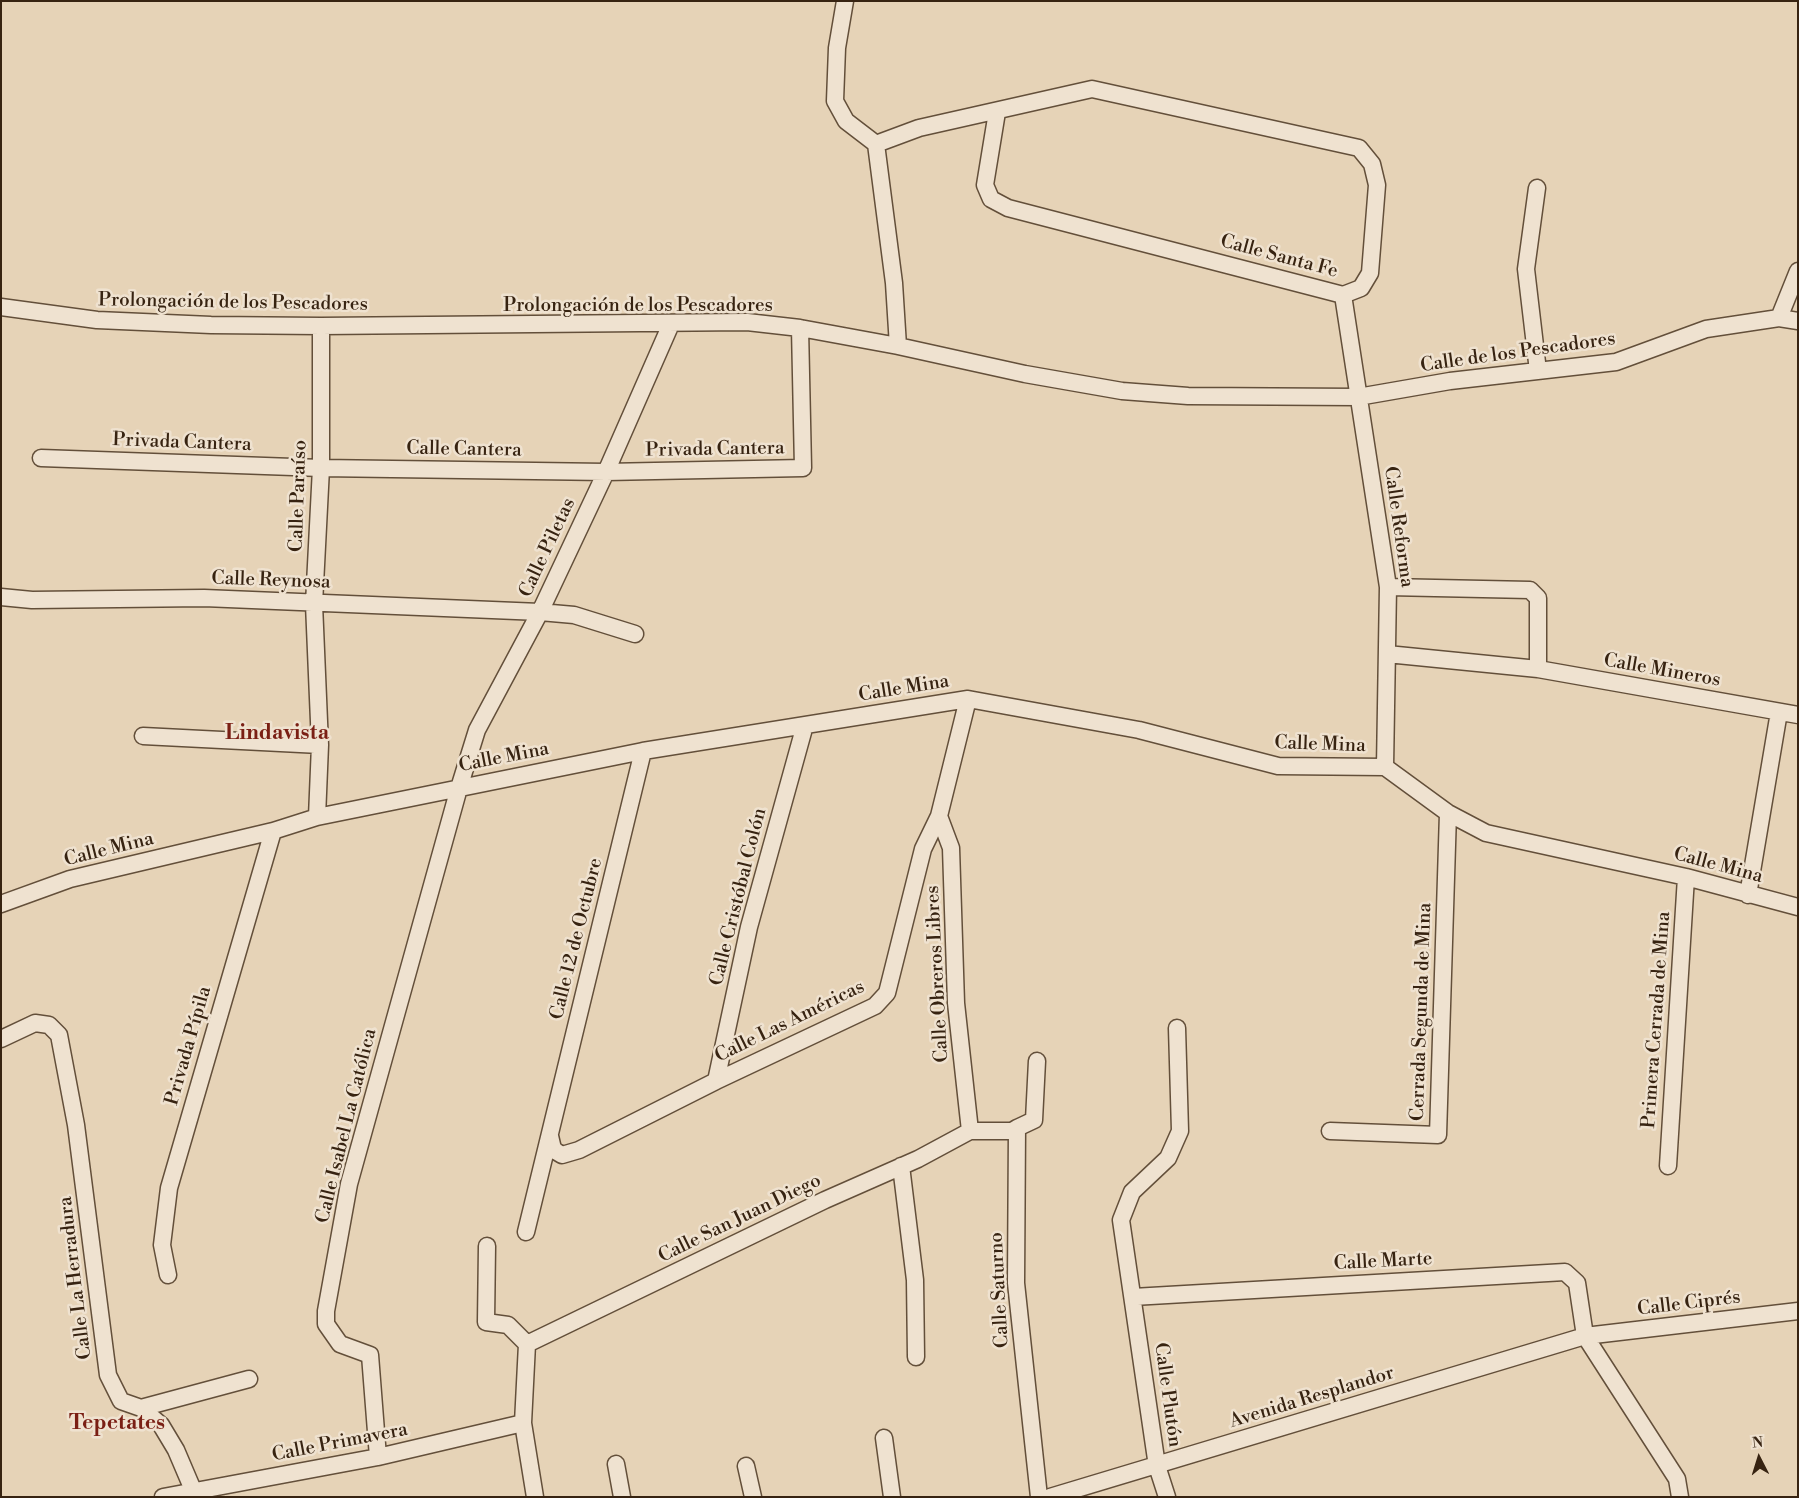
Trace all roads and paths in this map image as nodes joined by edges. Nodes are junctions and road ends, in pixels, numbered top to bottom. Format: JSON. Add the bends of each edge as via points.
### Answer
{"nodes":[{"id":1,"x":845,"y":1,"type":"edge"},
{"id":2,"x":997,"y":112,"type":"junction"},
{"id":3,"x":876,"y":144,"type":"junction"},
{"id":4,"x":1537,"y":188,"type":"dead end"},
{"id":5,"x":1798,"y":272,"type":"edge"},
{"id":6,"x":1343,"y":295,"type":"junction"},
{"id":7,"x":1,"y":307,"type":"edge"},
{"id":8,"x":1780,"y":318,"type":"junction"},
{"id":9,"x":1798,"y":321,"type":"edge"},
{"id":10,"x":672,"y":324,"type":"junction"},
{"id":11,"x":321,"y":326,"type":"junction"},
{"id":12,"x":800,"y":328,"type":"junction"},
{"id":13,"x":898,"y":346,"type":"junction"},
{"id":14,"x":1538,"y":371,"type":"junction"},
{"id":15,"x":1358,"y":397,"type":"junction"},
{"id":16,"x":41,"y":458,"type":"dead end"},
{"id":17,"x":321,"y":468,"type":"junction"},
{"id":18,"x":606,"y":472,"type":"junction"},
{"id":19,"x":1388,"y":587,"type":"junction"},
{"id":20,"x":1,"y":597,"type":"edge"},
{"id":21,"x":314,"y":604,"type":"junction"},
{"id":22,"x":540,"y":612,"type":"junction"},
{"id":23,"x":635,"y":634,"type":"dead end"},
{"id":24,"x":1387,"y":654,"type":"junction"},
{"id":25,"x":1538,"y":669,"type":"junction"},
{"id":26,"x":968,"y":699,"type":"junction"},
{"id":27,"x":1780,"y":712,"type":"junction"},
{"id":28,"x":1798,"y":715,"type":"edge"},
{"id":29,"x":805,"y":725,"type":"junction"},
{"id":30,"x":143,"y":736,"type":"dead end"},
{"id":31,"x":320,"y":745,"type":"junction"},
{"id":32,"x":643,"y":751,"type":"junction"},
{"id":33,"x":1385,"y":767,"type":"junction"},
{"id":34,"x":459,"y":788,"type":"junction"},
{"id":35,"x":1448,"y":813,"type":"junction"},
{"id":36,"x":939,"y":816,"type":"junction"},
{"id":37,"x":317,"y":817,"type":"junction"},
{"id":38,"x":273,"y":831,"type":"junction"},
{"id":39,"x":1686,"y":877,"type":"junction"},
{"id":40,"x":1748,"y":895,"type":"junction"},
{"id":41,"x":1,"y":904,"type":"edge"},
{"id":42,"x":1798,"y":907,"type":"edge"},
{"id":43,"x":1177,"y":1028,"type":"dead end"},
{"id":44,"x":1,"y":1039,"type":"edge"},
{"id":45,"x":1037,"y":1061,"type":"dead end"},
{"id":46,"x":716,"y":1081,"type":"junction"},
{"id":47,"x":1017,"y":1128,"type":"junction"},
{"id":48,"x":970,"y":1131,"type":"junction"},
{"id":49,"x":1330,"y":1131,"type":"dead end"},
{"id":50,"x":550,"y":1136,"type":"junction"},
{"id":51,"x":902,"y":1166,"type":"junction"},
{"id":52,"x":1668,"y":1166,"type":"dead end"},
{"id":53,"x":526,"y":1232,"type":"dead end"},
{"id":54,"x":487,"y":1246,"type":"dead end"},
{"id":55,"x":168,"y":1275,"type":"dead end"},
{"id":56,"x":1133,"y":1297,"type":"junction"},
{"id":57,"x":1798,"y":1311,"type":"edge"},
{"id":58,"x":1585,"y":1336,"type":"junction"},
{"id":59,"x":526,"y":1344,"type":"junction"},
{"id":60,"x":916,"y":1357,"type":"dead end"},
{"id":61,"x":248,"y":1379,"type":"dead end"},
{"id":62,"x":141,"y":1408,"type":"junction"},
{"id":63,"x":522,"y":1423,"type":"junction"},
{"id":64,"x":884,"y":1438,"type":"dead end"},
{"id":65,"x":378,"y":1457,"type":"junction"},
{"id":66,"x":616,"y":1464,"type":"dead end"},
{"id":67,"x":746,"y":1466,"type":"dead end"},
{"id":68,"x":1157,"y":1466,"type":"junction"},
{"id":69,"x":195,"y":1494,"type":"edge"},
{"id":70,"x":163,"y":1497,"type":"edge"},
{"id":71,"x":535,"y":1497,"type":"edge"},
{"id":72,"x":622,"y":1497,"type":"edge"},
{"id":73,"x":753,"y":1497,"type":"edge"},
{"id":74,"x":892,"y":1497,"type":"edge"},
{"id":75,"x":1039,"y":1497,"type":"edge"},
{"id":76,"x":1050,"y":1497,"type":"edge"},
{"id":77,"x":1168,"y":1497,"type":"edge"},
{"id":78,"x":1680,"y":1497,"type":"edge"}],
"edges":[{"from":1,"to":3,"type":"street","via":[[835,101],[846,121]]},
{"from":2,"to":3,"type":"street","name":"Calle Santa Fe","via":[[919,128]]},
{"from":2,"to":6,"type":"street","name":"Calle Santa Fe","via":[[985,185],[991,198],[1008,208]]},
{"from":2,"to":6,"type":"street","name":"Calle Santa Fe","via":[[1092,89],[1359,148],[1372,164],[1376,185],[1370,273],[1361,288]]},
{"from":3,"to":13,"type":"street","via":[[894,283]]},
{"from":4,"to":14,"type":"street","via":[[1526,270]]},
{"from":5,"to":8,"type":"street"},
{"from":6,"to":15,"type":"street","name":"Calle Reforma"},
{"from":7,"to":11,"type":"street","name":"Prolongación de los Pescadores","via":[[97,320]]},
{"from":8,"to":9,"type":"street","name":"Calle de los Pescadores"},
{"from":8,"to":14,"type":"street","name":"Calle de los Pescadores","via":[[1706,329],[1616,362]]},
{"from":10,"to":11,"type":"street","name":"Prolongación de los Pescadores"},
{"from":10,"to":12,"type":"street","name":"Prolongación de los Pescadores","via":[[747,322]]},
{"from":10,"to":18,"type":"street","name":"Calle Piletas"},
{"from":11,"to":17,"type":"street","name":"Calle Paraíso"},
{"from":12,"to":13,"type":"street","name":"Prolongación de los Pescadores"},
{"from":12,"to":18,"type":"street","name":"Privada Cantera","via":[[803,468]]},
{"from":13,"to":15,"type":"street","name":"Prolongación de los Pescadores","via":[[1122,391],[1188,396]]},
{"from":14,"to":15,"type":"street","name":"Calle de los Pescadores","via":[[1450,381]]},
{"from":15,"to":19,"type":"street","name":"Calle Reforma"},
{"from":16,"to":17,"type":"street","name":"Privada Cantera"},
{"from":17,"to":18,"type":"street","name":"Calle Cantera"},
{"from":17,"to":21,"type":"street","name":"Calle Paraíso"},
{"from":18,"to":22,"type":"street","name":"Calle Piletas"},
{"from":19,"to":24,"type":"street","name":"Calle Reforma"},
{"from":19,"to":25,"type":"street","via":[[1530,590],[1538,598]]},
{"from":20,"to":21,"type":"street","name":"Calle Reynosa","via":[[32,600],[204,598]]},
{"from":21,"to":22,"type":"street","name":"Calle Reynosa"},
{"from":21,"to":31,"type":"street","name":"Calle Paraíso"},
{"from":22,"to":23,"type":"street","name":"Calle Reynosa","via":[[574,615]]},
{"from":22,"to":34,"type":"street","name":"Calle Piletas","via":[[478,730]]},
{"from":24,"to":25,"type":"street","name":"Calle Mineros"},
{"from":24,"to":33,"type":"street","name":"Calle Reforma"},
{"from":25,"to":27,"type":"street","name":"Calle Mineros"},
{"from":26,"to":29,"type":"street","name":"Calle Mina"},
{"from":26,"to":33,"type":"street","name":"Calle Mina","via":[[1139,730],[1278,766]]},
{"from":26,"to":36,"type":"street","name":"Calle Las Américas"},
{"from":27,"to":28,"type":"street","name":"Calle Mineros"},
{"from":27,"to":40,"type":"street"},
{"from":29,"to":32,"type":"street","name":"Calle Mina"},
{"from":29,"to":46,"type":"street","name":"Calle Cristóbal Colón","via":[[749,927]]},
{"from":30,"to":31,"type":"street"},
{"from":31,"to":37,"type":"street","name":"Calle Paraíso"},
{"from":32,"to":34,"type":"street","name":"Calle Mina"},
{"from":32,"to":50,"type":"street","name":"Calle 12 de Octubre"},
{"from":33,"to":35,"type":"street","name":"Calle Mina"},
{"from":34,"to":37,"type":"street","name":"Calle Mina"},
{"from":34,"to":65,"type":"street","name":"Calle Isabel La Católica","via":[[349,1184],[326,1311],[326,1324],[340,1344],[370,1355]]},
{"from":35,"to":39,"type":"street","name":"Calle Mina","via":[[1486,834]]},
{"from":35,"to":49,"type":"street","name":"Cerrada Segunda de Mina","via":[[1438,1135]]},
{"from":36,"to":46,"type":"street","name":"Calle Las Américas","via":[[924,849],[887,993],[875,1006]]},
{"from":36,"to":48,"type":"street","name":"Calle Obreros Libres","via":[[952,848],[956,1003]]},
{"from":37,"to":38,"type":"street","name":"Calle Mina"},
{"from":38,"to":41,"type":"street","name":"Calle Mina","via":[[70,879]]},
{"from":38,"to":55,"type":"street","name":"Privada Pípila","via":[[169,1188],[162,1244]]},
{"from":39,"to":40,"type":"street","name":"Calle Mina"},
{"from":39,"to":52,"type":"street","name":"Primera Cerrada de Mina"},
{"from":40,"to":42,"type":"street","name":"Calle Mina"},
{"from":43,"to":56,"type":"street","name":"Calle Plutón","via":[[1180,1132],[1168,1158],[1132,1192],[1122,1220]]},
{"from":44,"to":62,"type":"street","name":"Calle La Herradura","via":[[35,1024],[49,1025],[59,1035],[76,1125],[108,1375],[121,1401]]},
{"from":45,"to":47,"type":"street","via":[[1034,1120]]},
{"from":46,"to":50,"type":"street","name":"Calle Las Américas","via":[[570,1153],[562,1155],[553,1149]]},
{"from":47,"to":48,"type":"street","via":[[1012,1131]]},
{"from":47,"to":75,"type":"street","name":"Calle Saturno","via":[[1016,1283]]},
{"from":48,"to":51,"type":"street","name":"Calle San Juan Diego"},
{"from":50,"to":53,"type":"street","name":"Calle 12 de Octubre"},
{"from":51,"to":59,"type":"street","name":"Calle San Juan Diego"},
{"from":51,"to":60,"type":"street","via":[[914,1280]]},
{"from":54,"to":59,"type":"street","via":[[486,1322],[508,1325]]},
{"from":56,"to":58,"type":"street","name":"Calle Marte","via":[[1565,1272],[1577,1283]]},
{"from":56,"to":68,"type":"street","name":"Calle Plutón"},
{"from":57,"to":58,"type":"street","name":"Calle Ciprés"},
{"from":58,"to":68,"type":"street","name":"Avenida Resplandor"},
{"from":58,"to":78,"type":"street","via":[[1677,1479]]},
{"from":59,"to":63,"type":"street"},
{"from":61,"to":62,"type":"street"},
{"from":62,"to":69,"type":"street","name":"Calle La Herradura","via":[[162,1425]]},
{"from":63,"to":65,"type":"street","name":"Calle Primavera"},
{"from":63,"to":71,"type":"street"},
{"from":64,"to":74,"type":"street"},
{"from":65,"to":69,"type":"street","name":"Calle Primavera"},
{"from":66,"to":72,"type":"street"},
{"from":67,"to":73,"type":"street"},
{"from":68,"to":76,"type":"street","name":"Avenida Resplandor"},
{"from":68,"to":77,"type":"street","name":"Calle Plutón"},
{"from":69,"to":70,"type":"street","name":"Calle Primavera"}]}
